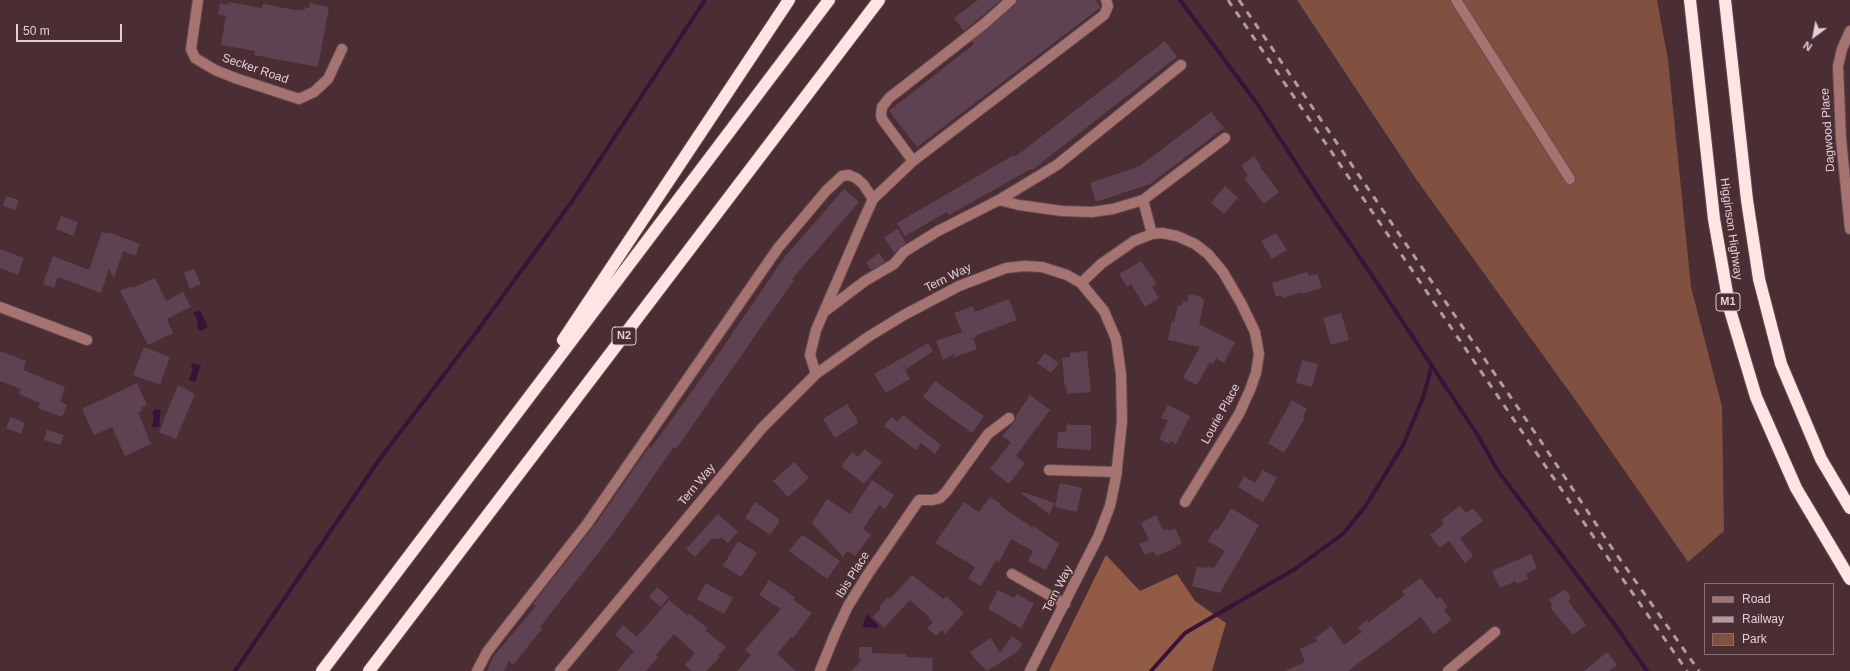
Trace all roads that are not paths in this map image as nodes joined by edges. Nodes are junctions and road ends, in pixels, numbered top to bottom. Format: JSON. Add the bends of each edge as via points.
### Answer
{"nodes":[{"id":1,"x":198,"y":0,"type":"edge"},
{"id":2,"x":789,"y":0,"type":"edge"},
{"id":3,"x":829,"y":0,"type":"edge"},
{"id":4,"x":879,"y":0,"type":"edge"},
{"id":5,"x":1011,"y":0,"type":"edge"},
{"id":6,"x":1106,"y":0,"type":"edge"},
{"id":7,"x":1456,"y":0,"type":"edge"},
{"id":8,"x":1690,"y":0,"type":"edge"},
{"id":9,"x":1725,"y":0,"type":"edge"},
{"id":10,"x":1850,"y":31,"type":"edge"},
{"id":11,"x":342,"y":49,"type":"dead end"},
{"id":12,"x":1181,"y":66,"type":"dead end"},
{"id":13,"x":1225,"y":138,"type":"dead end"},
{"id":14,"x":913,"y":161,"type":"junction"},
{"id":15,"x":1570,"y":179,"type":"dead end"},
{"id":16,"x":873,"y":199,"type":"junction"},
{"id":17,"x":999,"y":200,"type":"junction"},
{"id":18,"x":1143,"y":200,"type":"junction"},
{"id":19,"x":1850,"y":229,"type":"edge"},
{"id":20,"x":1152,"y":234,"type":"junction"},
{"id":21,"x":1081,"y":283,"type":"junction"},
{"id":22,"x":0,"y":306,"type":"edge"},
{"id":23,"x":822,"y":313,"type":"junction"},
{"id":24,"x":87,"y":340,"type":"dead end"},
{"id":25,"x":816,"y":374,"type":"junction"},
{"id":26,"x":1009,"y":418,"type":"dead end"},
{"id":27,"x":493,"y":446,"type":"junction"},
{"id":28,"x":1049,"y":470,"type":"dead end"},
{"id":29,"x":1117,"y":472,"type":"junction"},
{"id":30,"x":1185,"y":502,"type":"dead end"},
{"id":31,"x":1850,"y":508,"type":"edge"},
{"id":32,"x":1012,"y":574,"type":"dead end"},
{"id":33,"x":1850,"y":579,"type":"edge"},
{"id":34,"x":1065,"y":604,"type":"junction"},
{"id":35,"x":1495,"y":632,"type":"dead end"},
{"id":36,"x":322,"y":671,"type":"edge"},
{"id":37,"x":369,"y":671,"type":"edge"},
{"id":38,"x":477,"y":671,"type":"edge"},
{"id":39,"x":560,"y":671,"type":"edge"},
{"id":40,"x":820,"y":671,"type":"edge"},
{"id":41,"x":1030,"y":671,"type":"edge"},
{"id":42,"x":1448,"y":671,"type":"edge"}],
"edges":[{"from":1,"to":11,"type":"street","name":"Secker Road","via":[[191,49],[196,58],[215,70],[235,78],[299,99],[314,92],[328,79]]},
{"from":2,"to":27,"type":"highway"},
{"from":3,"to":27,"type":"highway"},
{"from":4,"to":37,"type":"highway","number":"N2"},
{"from":5,"to":14,"type":"street","via":[[884,103],[882,119]]},
{"from":6,"to":14,"type":"street","via":[[1108,6],[1104,15]]},
{"from":7,"to":15,"type":"street"},
{"from":8,"to":33,"type":"highway","name":"Higginson Highway","number":"M1","via":[[1714,219],[1730,310],[1756,397],[1796,488]]},
{"from":9,"to":31,"type":"highway","name":"Higginson Highway","via":[[1747,200],[1759,279],[1781,364],[1821,459]]},
{"from":10,"to":19,"type":"street","name":"Dagwood Place","via":[[1838,66],[1841,139]]},
{"from":12,"to":17,"type":"street","via":[[1057,165]]},
{"from":13,"to":18,"type":"street"},
{"from":14,"to":16,"type":"street"},
{"from":16,"to":23,"type":"street"},
{"from":16,"to":38,"type":"street","via":[[856,178],[842,176],[783,242],[587,524],[487,652]]},
{"from":17,"to":18,"type":"street","via":[[1055,210],[1092,212]]},
{"from":17,"to":23,"type":"street","via":[[938,231]]},
{"from":18,"to":20,"type":"street"},
{"from":20,"to":21,"type":"street","name":"Lourie Place","via":[[1134,241],[1101,264]]},
{"from":20,"to":30,"type":"street","name":"Lourie Place","via":[[1177,236],[1195,244],[1208,254],[1223,272],[1241,303],[1255,332],[1259,354],[1256,373],[1239,414]]},
{"from":21,"to":25,"type":"street","name":"Tern Way","via":[[1042,267],[1006,268],[986,274],[904,315]]},
{"from":21,"to":29,"type":"street","name":"Tern Way","via":[[1104,311],[1116,339],[1121,374],[1122,421]]},
{"from":22,"to":24,"type":"street"},
{"from":23,"to":25,"type":"street","via":[[810,356]]},
{"from":25,"to":39,"type":"street","name":"Tern Way","via":[[762,428]]},
{"from":26,"to":40,"type":"street","name":"Ibis Place","via":[[988,434],[940,498],[919,500],[848,606]]},
{"from":27,"to":36,"type":"highway"},
{"from":28,"to":29,"type":"street"},
{"from":29,"to":34,"type":"street","name":"Tern Way","via":[[1110,506],[1098,537]]},
{"from":32,"to":34,"type":"street"},
{"from":34,"to":41,"type":"street","name":"Tern Way"},
{"from":35,"to":42,"type":"street"}]}
